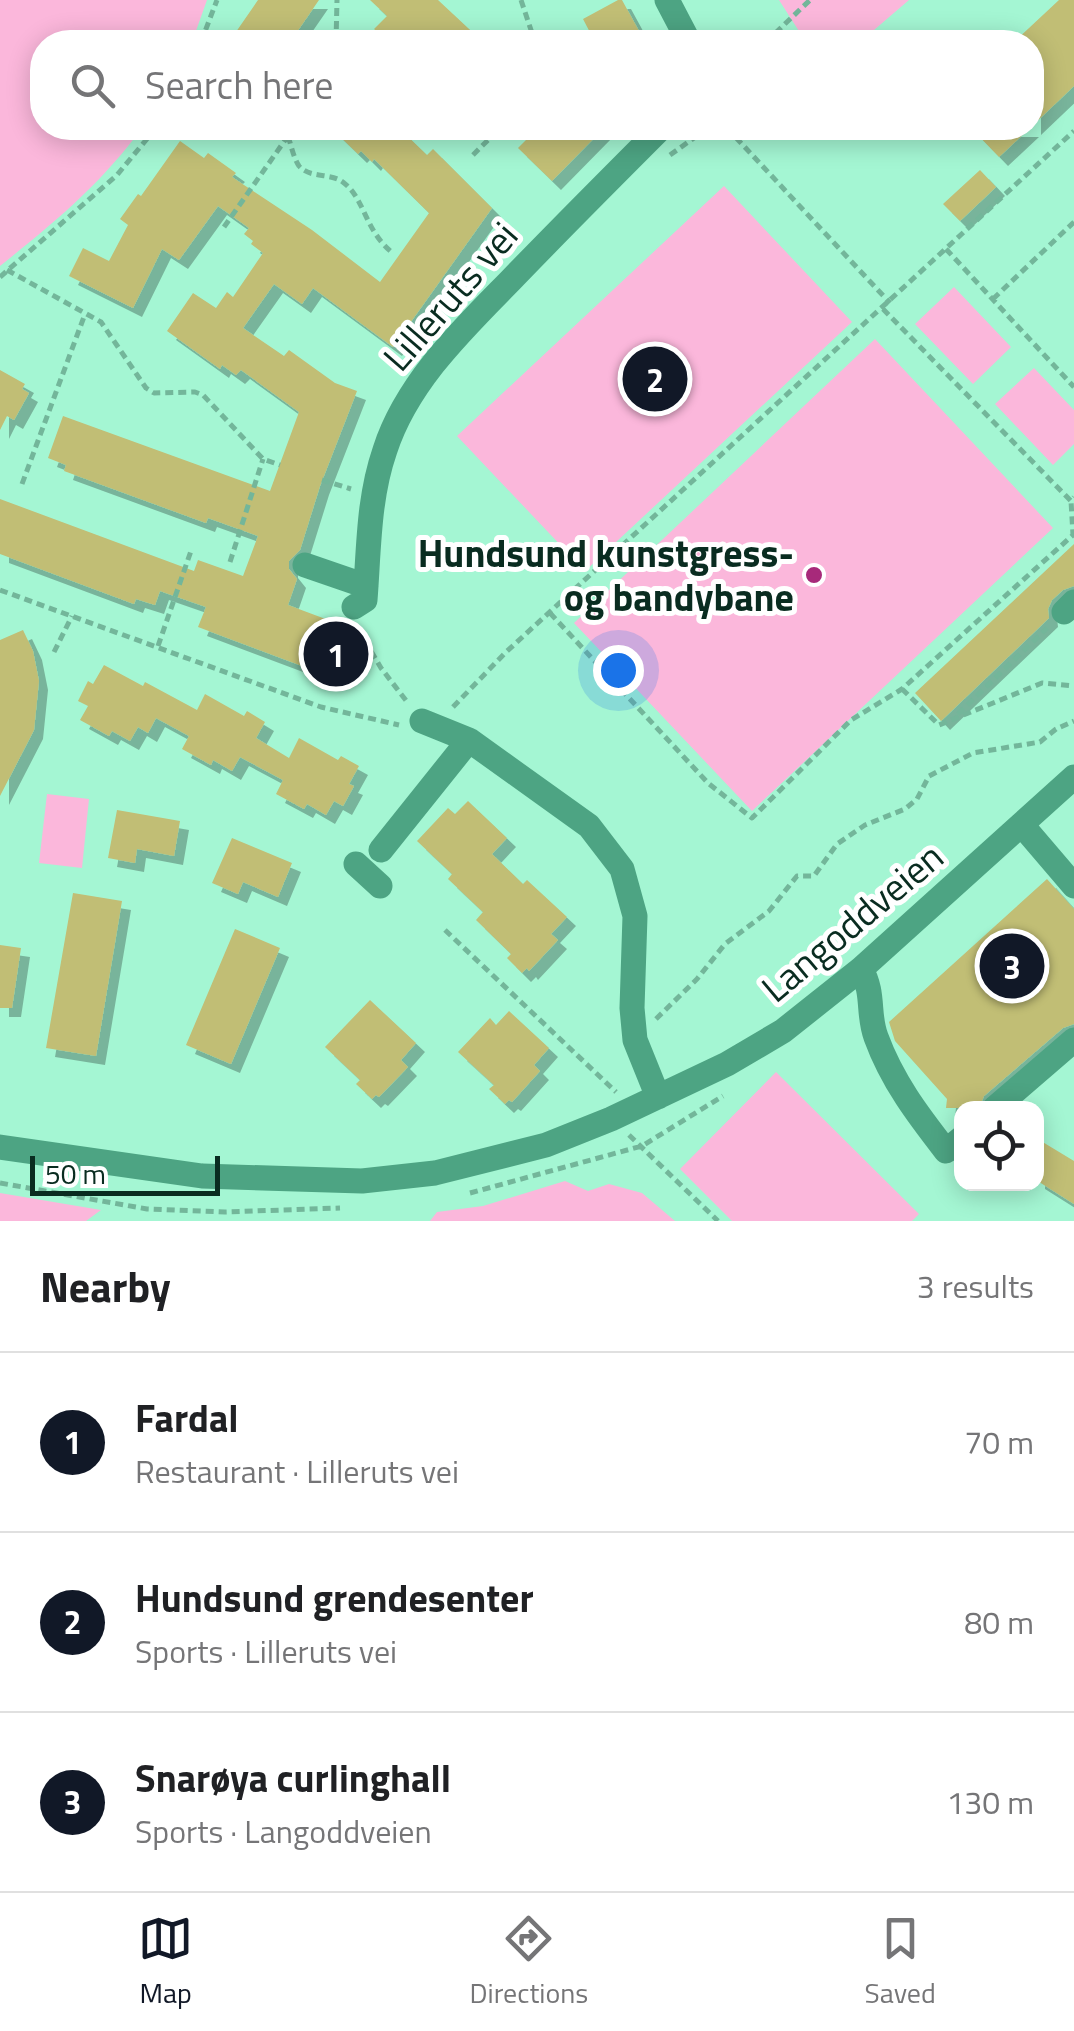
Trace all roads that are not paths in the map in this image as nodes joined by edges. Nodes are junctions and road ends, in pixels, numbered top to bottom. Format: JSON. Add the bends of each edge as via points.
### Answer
{"nodes":[{"id":1,"x":667,"y":0,"type":"edge"},
{"id":2,"x":682,"y":30,"type":"edge"},
{"id":3,"x":649,"y":140,"type":"edge"},
{"id":4,"x":305,"y":565,"type":"dead end"},
{"id":5,"x":429,"y":723,"type":"road end"},
{"id":6,"x":469,"y":740,"type":"junction"},
{"id":7,"x":1074,"y":777,"type":"edge"},
{"id":8,"x":1022,"y":825,"type":"junction"},
{"id":9,"x":381,"y":850,"type":"dead end"},
{"id":10,"x":356,"y":864,"type":"dead end"},
{"id":11,"x":380,"y":886,"type":"dead end"},
{"id":12,"x":1074,"y":886,"type":"edge"},
{"id":13,"x":860,"y":969,"type":"junction"},
{"id":14,"x":1074,"y":1040,"type":"edge"},
{"id":15,"x":658,"y":1096,"type":"junction"},
{"id":16,"x":1003,"y":1101,"type":"edge"},
{"id":17,"x":954,"y":1144,"type":"edge"},
{"id":18,"x":0,"y":1146,"type":"edge"}],
"edges":[{"from":1,"to":2,"type":"street"},
{"from":3,"to":4,"type":"street","name":"Lilleruts vei","via":[[493,298],[406,403],[373,494],[360,597]]},
{"from":5,"to":6,"type":"street"},
{"from":6,"to":9,"type":"street"},
{"from":6,"to":15,"type":"street","via":[[589,826],[622,869],[635,916],[634,1028]]},
{"from":7,"to":8,"type":"street","name":"Langoddveien"},
{"from":8,"to":12,"type":"street"},
{"from":8,"to":13,"type":"street","name":"Langoddveien"},
{"from":10,"to":11,"type":"street"},
{"from":13,"to":15,"type":"street","name":"Langoddveien","via":[[784,1030]]},
{"from":13,"to":17,"type":"street","via":[[870,987],[874,1033],[900,1092],[946,1151]]},
{"from":14,"to":16,"type":"street"},
{"from":15,"to":18,"type":"street","name":"Langoddveien","via":[[546,1145],[470,1166],[362,1181],[202,1176]]}]}
